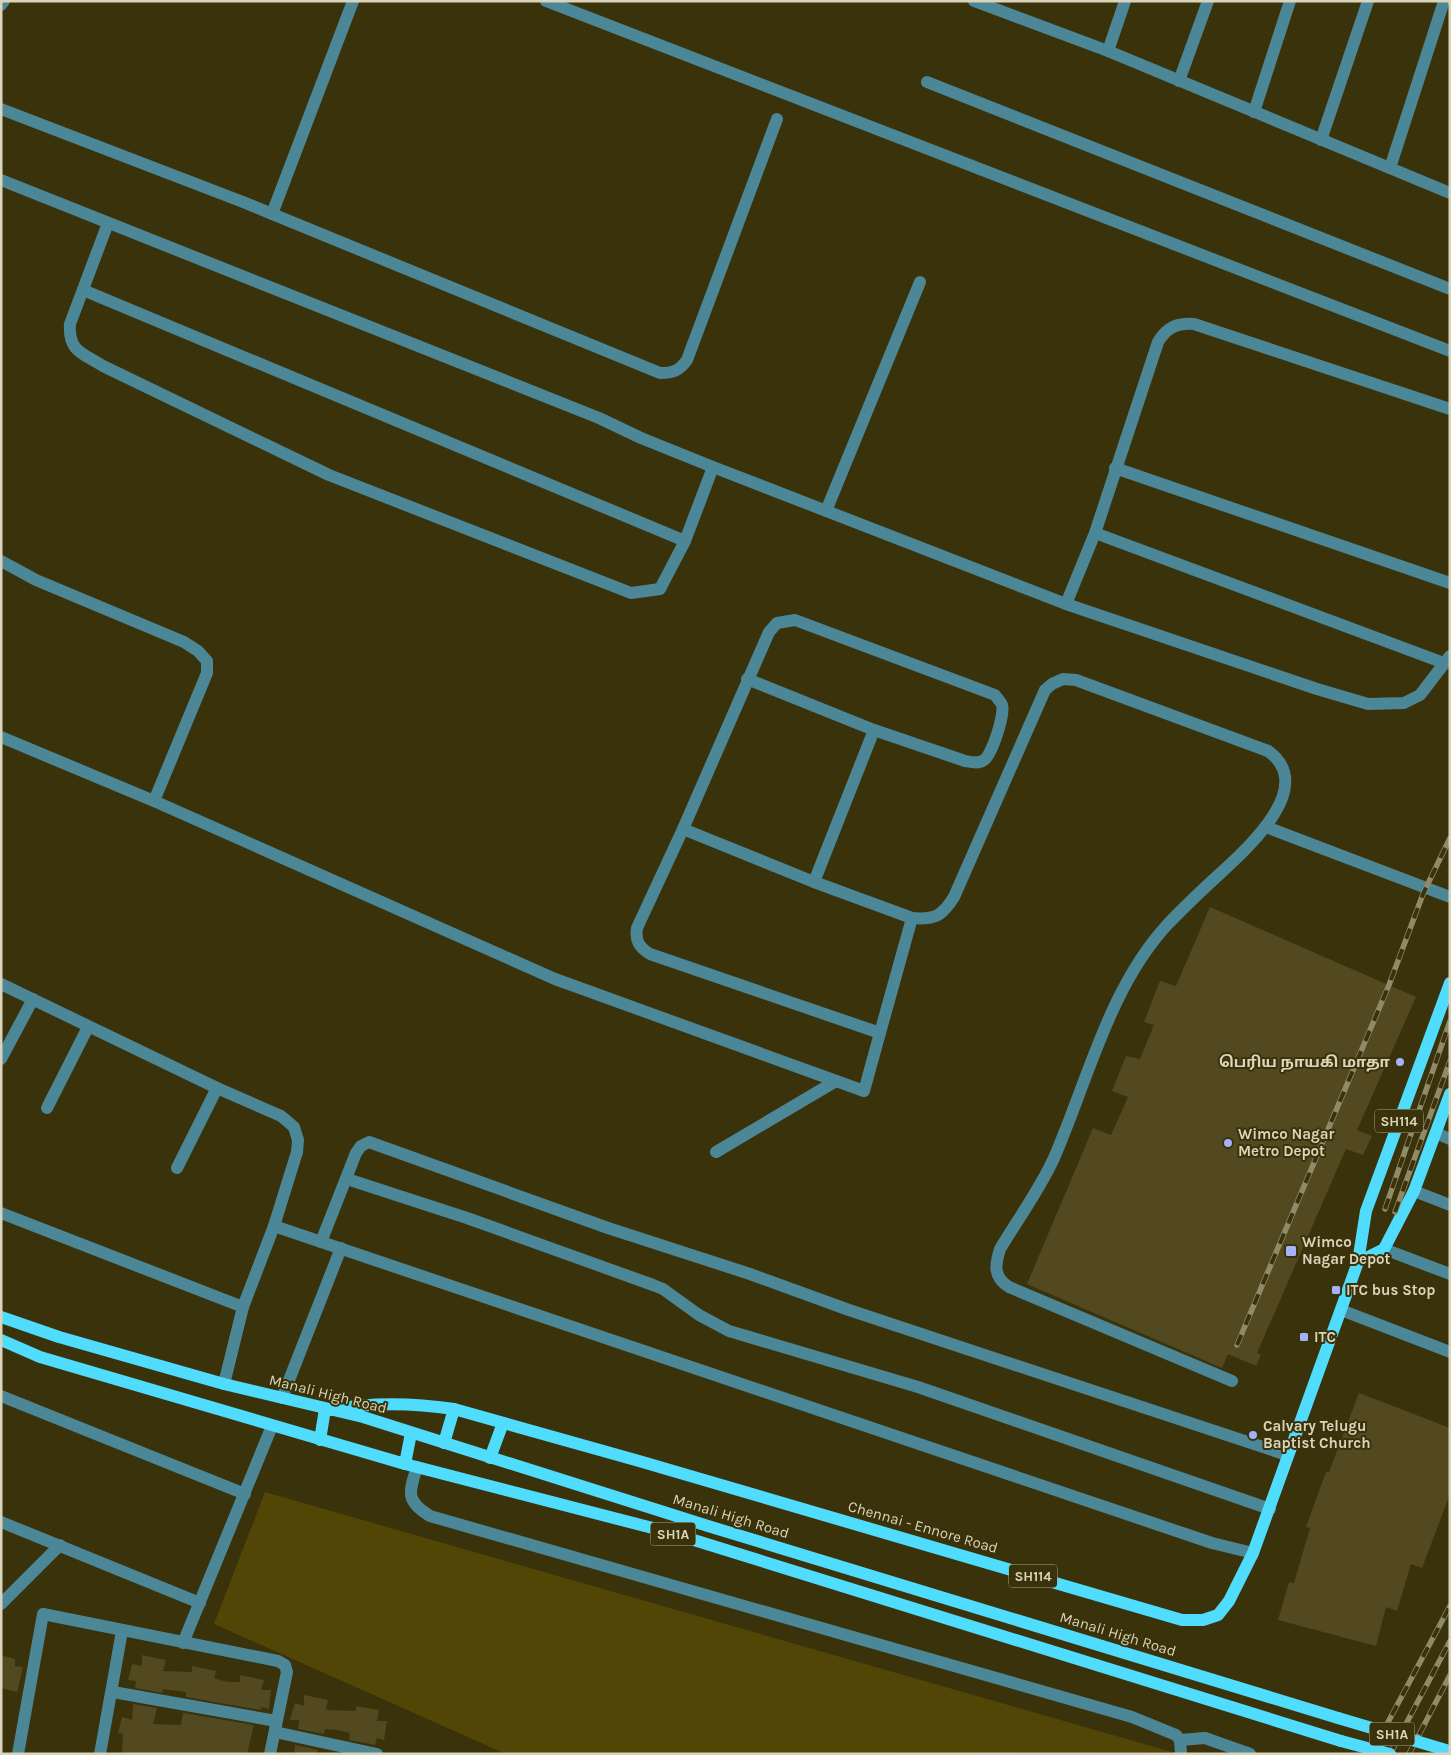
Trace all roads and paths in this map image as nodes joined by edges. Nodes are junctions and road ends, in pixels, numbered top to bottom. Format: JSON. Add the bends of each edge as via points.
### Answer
{"nodes":[{"id":1,"x":4,"y":1,"type":"edge"},
{"id":2,"x":353,"y":1,"type":"edge"},
{"id":3,"x":546,"y":1,"type":"edge"},
{"id":4,"x":974,"y":1,"type":"edge"},
{"id":5,"x":1125,"y":1,"type":"edge"},
{"id":6,"x":1208,"y":1,"type":"edge"},
{"id":7,"x":1290,"y":1,"type":"edge"},
{"id":8,"x":1368,"y":1,"type":"edge"},
{"id":9,"x":1444,"y":1,"type":"edge"},
{"id":10,"x":1,"y":5,"type":"edge"},
{"id":11,"x":1108,"y":51,"type":"junction"},
{"id":12,"x":1179,"y":81,"type":"junction"},
{"id":13,"x":927,"y":82,"type":"dead end"},
{"id":14,"x":1,"y":109,"type":"edge"},
{"id":15,"x":1254,"y":112,"type":"junction"},
{"id":16,"x":777,"y":119,"type":"dead end"},
{"id":17,"x":1321,"y":140,"type":"junction"},
{"id":18,"x":1390,"y":168,"type":"junction"},
{"id":19,"x":1,"y":180,"type":"edge"},
{"id":20,"x":1450,"y":193,"type":"edge"},
{"id":21,"x":272,"y":214,"type":"junction"},
{"id":22,"x":108,"y":223,"type":"junction"},
{"id":23,"x":920,"y":282,"type":"dead end"},
{"id":24,"x":1450,"y":289,"type":"edge"},
{"id":25,"x":83,"y":290,"type":"junction"},
{"id":26,"x":1450,"y":351,"type":"edge"},
{"id":27,"x":1450,"y":409,"type":"edge"},
{"id":28,"x":713,"y":467,"type":"junction"},
{"id":29,"x":1114,"y":468,"type":"junction"},
{"id":30,"x":826,"y":511,"type":"junction"},
{"id":31,"x":1095,"y":533,"type":"junction"},
{"id":32,"x":685,"y":541,"type":"junction"},
{"id":33,"x":1,"y":561,"type":"edge"},
{"id":34,"x":1450,"y":583,"type":"edge"},
{"id":35,"x":1066,"y":604,"type":"junction"},
{"id":36,"x":1447,"y":660,"type":"edge"},
{"id":37,"x":747,"y":679,"type":"junction"},
{"id":38,"x":874,"y":730,"type":"junction"},
{"id":39,"x":1,"y":737,"type":"edge"},
{"id":40,"x":154,"y":801,"type":"junction"},
{"id":41,"x":1266,"y":828,"type":"junction"},
{"id":42,"x":683,"y":829,"type":"junction"},
{"id":43,"x":814,"y":882,"type":"junction"},
{"id":44,"x":1450,"y":896,"type":"edge"},
{"id":45,"x":912,"y":918,"type":"junction"},
{"id":46,"x":1450,"y":983,"type":"edge"},
{"id":47,"x":1,"y":984,"type":"edge"},
{"id":48,"x":33,"y":999,"type":"junction"},
{"id":49,"x":88,"y":1027,"type":"junction"},
{"id":50,"x":880,"y":1034,"type":"junction"},
{"id":51,"x":1,"y":1059,"type":"edge"},
{"id":52,"x":836,"y":1081,"type":"junction"},
{"id":53,"x":217,"y":1088,"type":"junction"},
{"id":54,"x":1450,"y":1094,"type":"edge"},
{"id":55,"x":47,"y":1108,"type":"dead end"},
{"id":56,"x":1436,"y":1133,"type":"junction"},
{"id":57,"x":1450,"y":1139,"type":"edge"},
{"id":58,"x":716,"y":1152,"type":"dead end"},
{"id":59,"x":178,"y":1168,"type":"dead end"},
{"id":60,"x":348,"y":1179,"type":"junction"},
{"id":61,"x":1414,"y":1192,"type":"junction"},
{"id":62,"x":1450,"y":1205,"type":"edge"},
{"id":63,"x":1,"y":1214,"type":"edge"},
{"id":64,"x":274,"y":1226,"type":"junction"},
{"id":65,"x":321,"y":1242,"type":"junction"},
{"id":66,"x":341,"y":1248,"type":"junction"},
{"id":67,"x":1384,"y":1249,"type":"junction"},
{"id":68,"x":1358,"y":1262,"type":"junction"},
{"id":69,"x":1450,"y":1274,"type":"edge"},
{"id":70,"x":243,"y":1307,"type":"junction"},
{"id":71,"x":1341,"y":1310,"type":"junction"},
{"id":72,"x":1,"y":1318,"type":"edge"},
{"id":73,"x":1,"y":1340,"type":"edge"},
{"id":74,"x":1450,"y":1352,"type":"edge"},
{"id":75,"x":1232,"y":1382,"type":"dead end"},
{"id":76,"x":224,"y":1384,"type":"junction"},
{"id":77,"x":1,"y":1396,"type":"edge"},
{"id":78,"x":282,"y":1398,"type":"junction"},
{"id":79,"x":328,"y":1409,"type":"junction"},
{"id":80,"x":454,"y":1409,"type":"junction"},
{"id":81,"x":503,"y":1423,"type":"junction"},
{"id":82,"x":272,"y":1426,"type":"junction"},
{"id":83,"x":411,"y":1433,"type":"junction"},
{"id":84,"x":320,"y":1440,"type":"junction"},
{"id":85,"x":444,"y":1443,"type":"junction"},
{"id":86,"x":1287,"y":1455,"type":"junction"},
{"id":87,"x":490,"y":1458,"type":"junction"},
{"id":88,"x":411,"y":1465,"type":"junction"},
{"id":89,"x":244,"y":1494,"type":"junction"},
{"id":90,"x":1270,"y":1509,"type":"junction"},
{"id":91,"x":1,"y":1522,"type":"edge"},
{"id":92,"x":60,"y":1545,"type":"junction"},
{"id":93,"x":1253,"y":1553,"type":"junction"},
{"id":94,"x":3,"y":1599,"type":"edge"},
{"id":95,"x":200,"y":1603,"type":"junction"},
{"id":96,"x":122,"y":1631,"type":"junction"},
{"id":97,"x":184,"y":1643,"type":"junction"},
{"id":98,"x":113,"y":1692,"type":"junction"},
{"id":99,"x":275,"y":1727,"type":"junction"},
{"id":100,"x":1180,"y":1740,"type":"junction"},
{"id":101,"x":1448,"y":1751,"type":"edge"},
{"id":102,"x":18,"y":1754,"type":"edge"},
{"id":103,"x":100,"y":1754,"type":"edge"},
{"id":104,"x":270,"y":1754,"type":"edge"},
{"id":105,"x":377,"y":1754,"type":"edge"},
{"id":106,"x":1181,"y":1754,"type":"edge"},
{"id":107,"x":1250,"y":1754,"type":"edge"},
{"id":108,"x":1390,"y":1754,"type":"edge"}],
"edges":[{"from":1,"to":10,"type":"street"},
{"from":2,"to":21,"type":"street"},
{"from":3,"to":26,"type":"street"},
{"from":4,"to":11,"type":"street"},
{"from":5,"to":11,"type":"street"},
{"from":6,"to":12,"type":"street"},
{"from":7,"to":15,"type":"street"},
{"from":8,"to":17,"type":"street"},
{"from":9,"to":18,"type":"street"},
{"from":11,"to":12,"type":"street"},
{"from":12,"to":15,"type":"street"},
{"from":13,"to":24,"type":"street"},
{"from":14,"to":21,"type":"street"},
{"from":15,"to":17,"type":"street"},
{"from":16,"to":21,"type":"street","via":[[687,360],[682,368],[672,373],[660,373]]},
{"from":17,"to":18,"type":"street"},
{"from":18,"to":20,"type":"street"},
{"from":19,"to":22,"type":"street"},
{"from":22,"to":25,"type":"street"},
{"from":22,"to":28,"type":"street","via":[[599,418]]},
{"from":23,"to":30,"type":"street"},
{"from":25,"to":32,"type":"street"},
{"from":25,"to":32,"type":"street","via":[[70,324],[69,339],[76,349],[102,366],[329,475],[630,593],[660,589]]},
{"from":27,"to":29,"type":"street","via":[[1194,324],[1181,323],[1166,330],[1158,342]]},
{"from":28,"to":30,"type":"street"},
{"from":28,"to":32,"type":"street"},
{"from":29,"to":31,"type":"street"},
{"from":29,"to":34,"type":"street"},
{"from":30,"to":35,"type":"street"},
{"from":31,"to":35,"type":"street"},
{"from":31,"to":36,"type":"street"},
{"from":33,"to":40,"type":"street","via":[[36,580],[184,642],[207,661],[207,673]]},
{"from":35,"to":36,"type":"street","via":[[1317,690],[1368,704],[1404,703],[1420,695]]},
{"from":37,"to":38,"type":"street"},
{"from":37,"to":38,"type":"street","via":[[769,632],[777,623],[795,620],[995,695],[1002,704],[1003,714],[990,754],[978,762],[965,762]]},
{"from":37,"to":42,"type":"street"},
{"from":38,"to":43,"type":"street"},
{"from":39,"to":40,"type":"street"},
{"from":40,"to":52,"type":"street","via":[[555,979]]},
{"from":41,"to":44,"type":"street"},
{"from":41,"to":45,"type":"street","via":[[1276,813],[1285,781],[1278,758],[1268,750],[1085,683],[1063,679],[1045,690],[1036,705],[1000,796],[946,908],[938,916]]},
{"from":41,"to":75,"type":"street","via":[[1166,926],[1145,954],[1115,1008],[1053,1160],[1000,1249],[996,1263],[996,1274],[1009,1287]]},
{"from":42,"to":43,"type":"street"},
{"from":42,"to":50,"type":"street","via":[[636,928],[637,943],[642,950]]},
{"from":43,"to":45,"type":"street"},
{"from":45,"to":50,"type":"street"},
{"from":46,"to":68,"type":"main road","name":"Chennai - Ennore Road","number":"SH114","via":[[1366,1211]]},
{"from":47,"to":48,"type":"street"},
{"from":48,"to":49,"type":"street"},
{"from":48,"to":51,"type":"street"},
{"from":49,"to":53,"type":"street"},
{"from":49,"to":55,"type":"street"},
{"from":50,"to":52,"type":"street","via":[[864,1091]]},
{"from":52,"to":58,"type":"street"},
{"from":53,"to":59,"type":"street"},
{"from":53,"to":64,"type":"street","via":[[281,1116],[294,1127],[297,1152]]},
{"from":54,"to":56,"type":"main road","number":"SH114"},
{"from":56,"to":57,"type":"street"},
{"from":56,"to":61,"type":"main road","number":"SH114"},
{"from":60,"to":65,"type":"street"},
{"from":60,"to":86,"type":"street","via":[[361,1146],[369,1142],[379,1144],[608,1228]]},
{"from":60,"to":90,"type":"street","via":[[653,1285],[729,1331],[918,1387]]},
{"from":61,"to":62,"type":"street"},
{"from":61,"to":67,"type":"main road","number":"SH114"},
{"from":63,"to":70,"type":"street"},
{"from":64,"to":65,"type":"street"},
{"from":64,"to":70,"type":"street"},
{"from":65,"to":66,"type":"street"},
{"from":66,"to":78,"type":"street"},
{"from":66,"to":93,"type":"street","via":[[1203,1540]]},
{"from":67,"to":68,"type":"main road"},
{"from":67,"to":69,"type":"street"},
{"from":68,"to":71,"type":"main road","name":"Chennai - Ennore Road","number":"SH114"},
{"from":70,"to":76,"type":"street"},
{"from":71,"to":74,"type":"street"},
{"from":71,"to":86,"type":"main road","name":"Chennai - Ennore Road","number":"SH114"},
{"from":72,"to":76,"type":"main road","name":"Manali High Road","number":"SH1A"},
{"from":73,"to":82,"type":"main road","number":"SH1A","via":[[40,1357]]},
{"from":76,"to":78,"type":"main road","name":"Manali High Road","number":"SH1A"},
{"from":77,"to":89,"type":"street"},
{"from":78,"to":79,"type":"main road","name":"Manali High Road","number":"SH1A"},
{"from":79,"to":80,"type":"main road","name":"Chennai - Ennore Road","via":[[359,1404],[425,1404]]},
{"from":79,"to":83,"type":"main road","name":"Manali High Road","number":"SH1A","via":[[363,1416]]},
{"from":79,"to":84,"type":"main road"},
{"from":80,"to":81,"type":"main road","name":"Chennai - Ennore Road","number":"SH114"},
{"from":80,"to":85,"type":"main road"},
{"from":81,"to":87,"type":"main road"},
{"from":81,"to":93,"type":"main road","name":"Chennai - Ennore Road","number":"SH114","via":[[1182,1620],[1203,1620],[1218,1615],[1229,1601]]},
{"from":82,"to":84,"type":"main road","number":"SH1A"},
{"from":82,"to":89,"type":"street"},
{"from":83,"to":85,"type":"main road","name":"Manali High Road","number":"SH1A"},
{"from":83,"to":88,"type":"main road"},
{"from":84,"to":88,"type":"main road","number":"SH1A"},
{"from":85,"to":87,"type":"main road","name":"Manali High Road","number":"SH1A"},
{"from":86,"to":90,"type":"main road","name":"Chennai - Ennore Road","number":"SH114"},
{"from":87,"to":101,"type":"main road","name":"Manali High Road","number":"SH1A","bridge":true},
{"from":88,"to":100,"type":"street","via":[[410,1496],[414,1505],[430,1516],[1132,1717],[1168,1731]]},
{"from":88,"to":108,"type":"main road","number":"SH1A","bridge":true,"via":[[668,1532]]},
{"from":89,"to":95,"type":"street"},
{"from":90,"to":93,"type":"main road","name":"Chennai - Ennore Road","number":"SH114"},
{"from":91,"to":92,"type":"street"},
{"from":92,"to":94,"type":"street"},
{"from":92,"to":95,"type":"street"},
{"from":95,"to":97,"type":"street"},
{"from":96,"to":97,"type":"street"},
{"from":96,"to":98,"type":"street"},
{"from":96,"to":102,"type":"street","via":[[43,1614]]},
{"from":97,"to":99,"type":"street","via":[[285,1665],[287,1672]]},
{"from":98,"to":99,"type":"street"},
{"from":98,"to":103,"type":"street"},
{"from":99,"to":104,"type":"street"},
{"from":99,"to":105,"type":"street"},
{"from":100,"to":106,"type":"street"},
{"from":100,"to":107,"type":"street","via":[[1205,1738]]}]}
